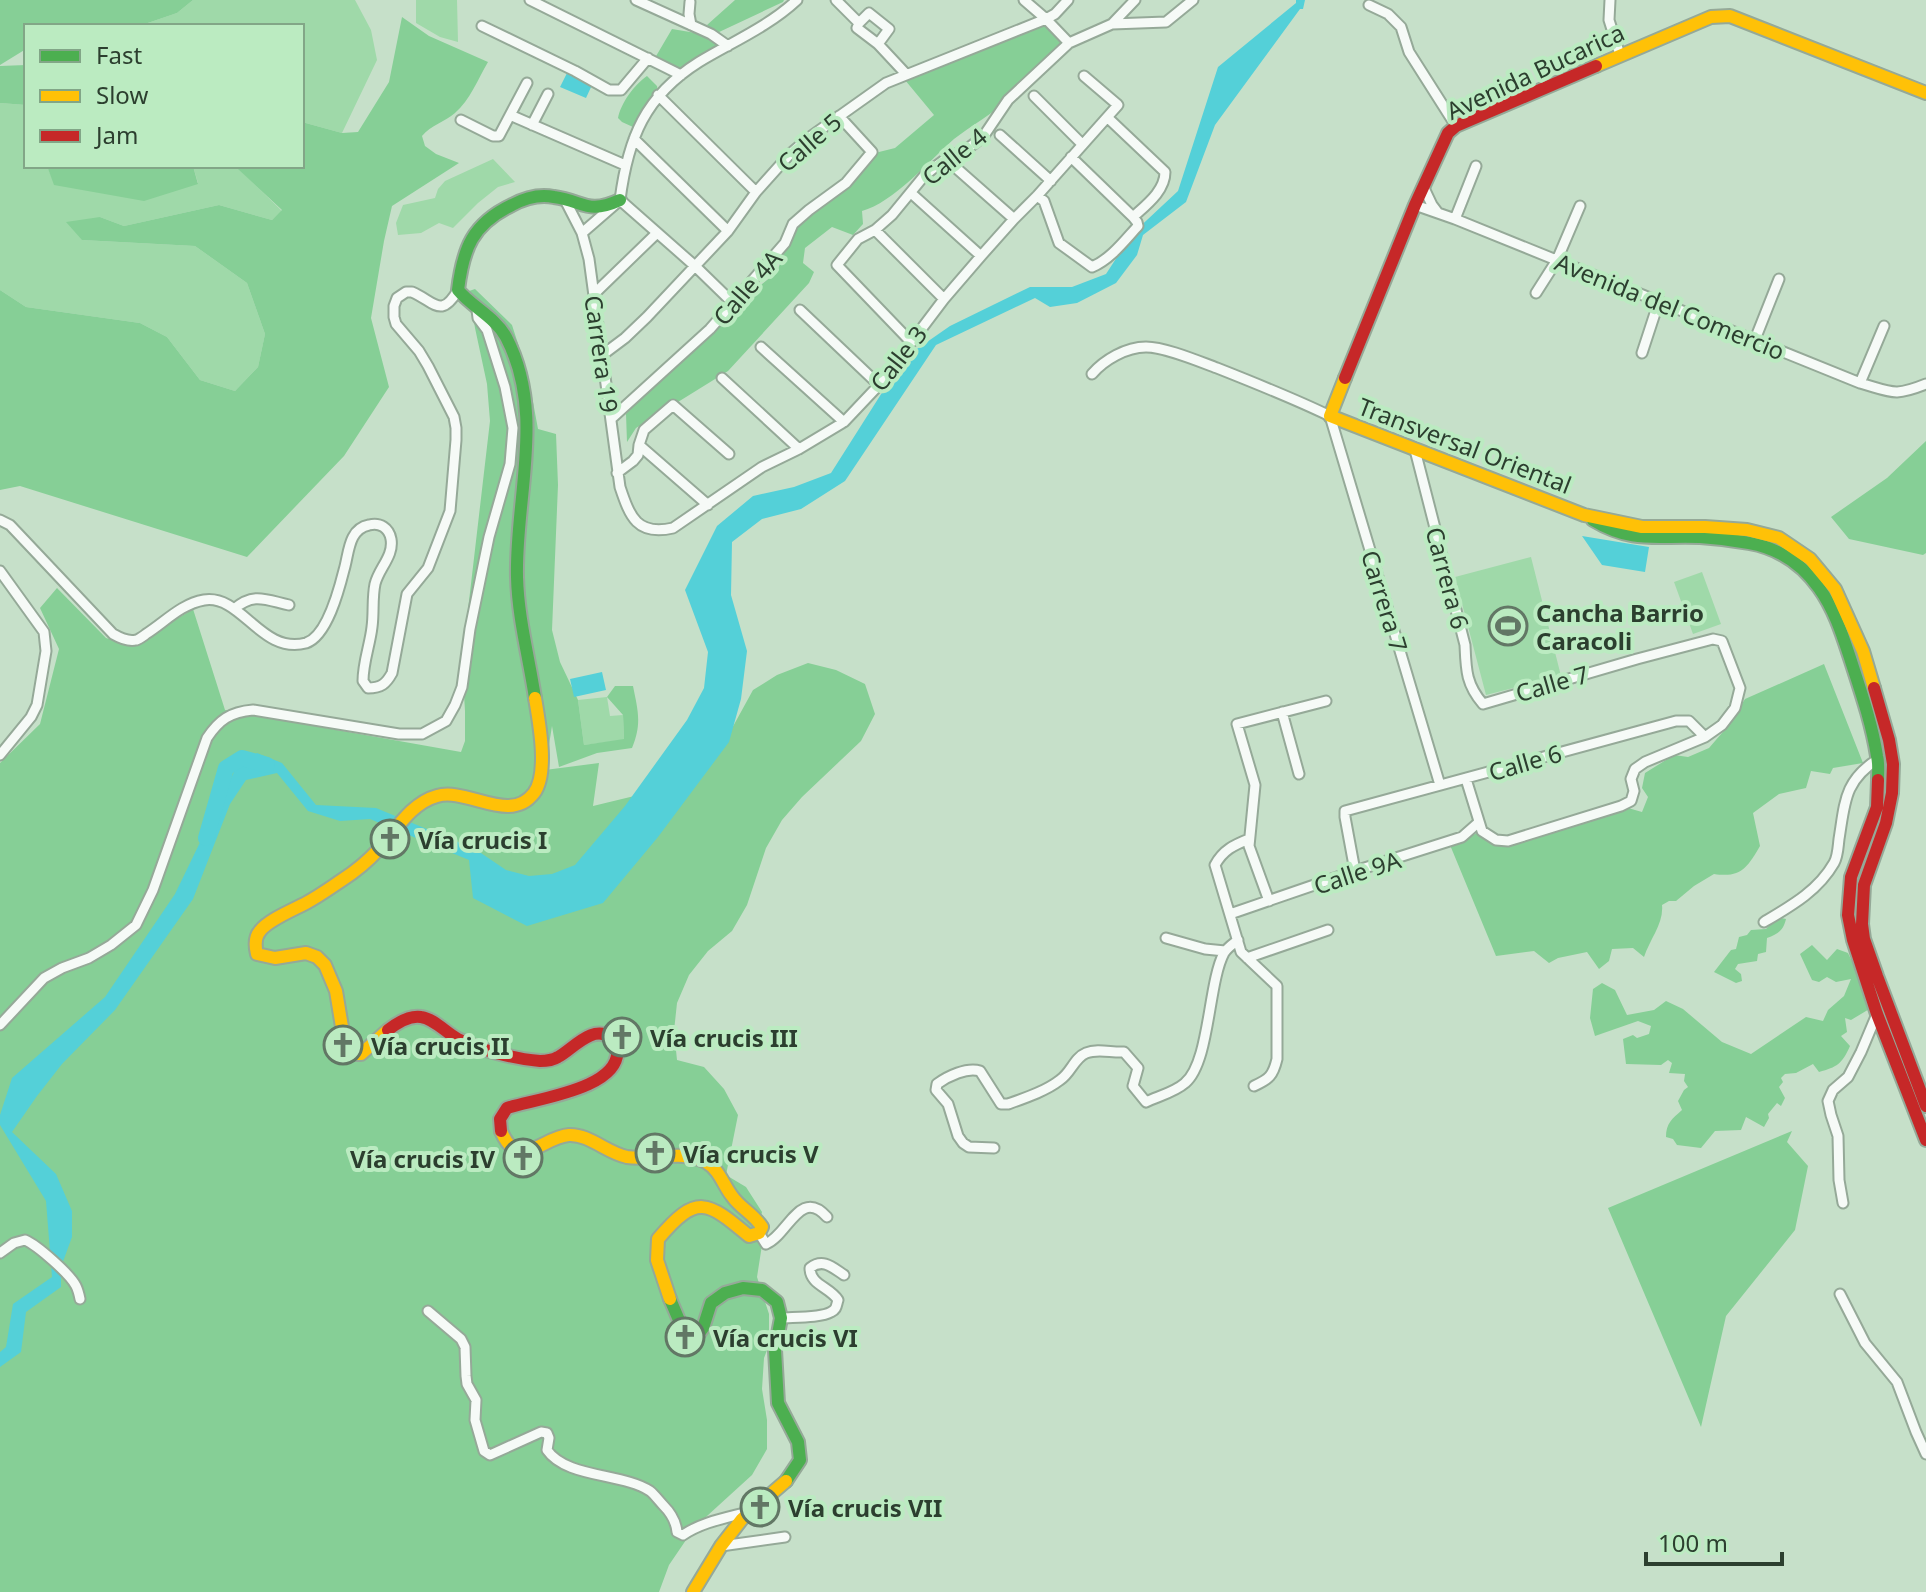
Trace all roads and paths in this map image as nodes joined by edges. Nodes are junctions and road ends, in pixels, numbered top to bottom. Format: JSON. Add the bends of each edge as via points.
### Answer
{"nodes":[{"id":1,"x":530,"y":0,"type":"edge"},
{"id":2,"x":636,"y":0,"type":"edge"},
{"id":3,"x":797,"y":0,"type":"edge"},
{"id":4,"x":836,"y":0,"type":"edge"},
{"id":5,"x":1024,"y":0,"type":"edge"},
{"id":6,"x":1068,"y":0,"type":"edge"},
{"id":7,"x":1135,"y":0,"type":"edge"},
{"id":8,"x":1193,"y":0,"type":"edge"},
{"id":9,"x":1610,"y":0,"type":"edge"},
{"id":10,"x":691,"y":1,"type":"edge"},
{"id":11,"x":1369,"y":5,"type":"dead end"},
{"id":12,"x":677,"y":18,"type":"junction"},
{"id":13,"x":1046,"y":19,"type":"junction"},
{"id":14,"x":859,"y":23,"type":"junction"},
{"id":15,"x":1112,"y":24,"type":"junction"},
{"id":16,"x":691,"y":25,"type":"junction"},
{"id":17,"x":482,"y":26,"type":"dead end"},
{"id":18,"x":1069,"y":43,"type":"junction"},
{"id":19,"x":878,"y":44,"type":"junction"},
{"id":20,"x":728,"y":46,"type":"junction"},
{"id":21,"x":1620,"y":55,"type":"junction"},
{"id":22,"x":648,"y":58,"type":"junction"},
{"id":23,"x":906,"y":74,"type":"junction"},
{"id":24,"x":681,"y":75,"type":"junction"},
{"id":25,"x":1084,"y":76,"type":"dead end"},
{"id":26,"x":527,"y":83,"type":"dead end"},
{"id":27,"x":1926,"y":93,"type":"edge"},
{"id":28,"x":548,"y":94,"type":"dead end"},
{"id":29,"x":658,"y":95,"type":"junction"},
{"id":30,"x":1034,"y":96,"type":"dead end"},
{"id":31,"x":510,"y":115,"type":"junction"},
{"id":32,"x":839,"y":116,"type":"junction"},
{"id":33,"x":1108,"y":118,"type":"junction"},
{"id":34,"x":461,"y":120,"type":"dead end"},
{"id":35,"x":532,"y":125,"type":"junction"},
{"id":36,"x":1456,"y":126,"type":"junction"},
{"id":37,"x":1000,"y":135,"type":"dead end"},
{"id":38,"x":634,"y":139,"type":"junction"},
{"id":39,"x":1082,"y":144,"type":"junction"},
{"id":40,"x":1071,"y":157,"type":"junction"},
{"id":41,"x":625,"y":165,"type":"junction"},
{"id":42,"x":1476,"y":166,"type":"dead end"},
{"id":43,"x":955,"y":167,"type":"dead end"},
{"id":44,"x":1051,"y":181,"type":"junction"},
{"id":45,"x":1423,"y":186,"type":"junction"},
{"id":46,"x":756,"y":192,"type":"junction"},
{"id":47,"x":911,"y":193,"type":"junction"},
{"id":48,"x":1037,"y":196,"type":"junction"},
{"id":49,"x":564,"y":198,"type":"junction"},
{"id":50,"x":620,"y":200,"type":"junction"},
{"id":51,"x":1415,"y":205,"type":"junction"},
{"id":52,"x":1580,"y":206,"type":"dead end"},
{"id":53,"x":1438,"y":213,"type":"junction"},
{"id":54,"x":1133,"y":217,"type":"junction"},
{"id":55,"x":1014,"y":219,"type":"junction"},
{"id":56,"x":1455,"y":219,"type":"junction"},
{"id":57,"x":875,"y":230,"type":"junction"},
{"id":58,"x":728,"y":231,"type":"junction"},
{"id":59,"x":582,"y":233,"type":"junction"},
{"id":60,"x":657,"y":233,"type":"junction"},
{"id":61,"x":981,"y":256,"type":"junction"},
{"id":62,"x":1557,"y":260,"type":"junction"},
{"id":63,"x":695,"y":266,"type":"junction"},
{"id":64,"x":1779,"y":279,"type":"dead end"},
{"id":65,"x":458,"y":290,"type":"junction"},
{"id":66,"x":1536,"y":293,"type":"dead end"},
{"id":67,"x":594,"y":294,"type":"junction"},
{"id":68,"x":944,"y":299,"type":"junction"},
{"id":69,"x":1659,"y":301,"type":"junction"},
{"id":70,"x":732,"y":302,"type":"junction"},
{"id":71,"x":477,"y":310,"type":"junction"},
{"id":72,"x":800,"y":310,"type":"dead end"},
{"id":73,"x":1884,"y":326,"type":"dead end"},
{"id":74,"x":911,"y":342,"type":"junction"},
{"id":75,"x":1754,"y":342,"type":"junction"},
{"id":76,"x":761,"y":347,"type":"dead end"},
{"id":77,"x":1642,"y":353,"type":"dead end"},
{"id":78,"x":601,"y":356,"type":"junction"},
{"id":79,"x":1092,"y":374,"type":"dead end"},
{"id":80,"x":722,"y":378,"type":"dead end"},
{"id":81,"x":1860,"y":383,"type":"junction"},
{"id":82,"x":1926,"y":384,"type":"edge"},
{"id":83,"x":879,"y":385,"type":"junction"},
{"id":84,"x":1330,"y":416,"type":"junction"},
{"id":85,"x":611,"y":419,"type":"junction"},
{"id":86,"x":844,"y":422,"type":"junction"},
{"id":87,"x":639,"y":445,"type":"junction"},
{"id":88,"x":799,"y":449,"type":"junction"},
{"id":89,"x":1415,"y":450,"type":"junction"},
{"id":90,"x":729,"y":454,"type":"dead end"},
{"id":91,"x":617,"y":473,"type":"junction"},
{"id":92,"x":708,"y":505,"type":"junction"},
{"id":93,"x":628,"y":513,"type":"joint"},
{"id":94,"x":1584,"y":515,"type":"junction"},
{"id":95,"x":0,"y":520,"type":"edge"},
{"id":96,"x":0,"y":571,"type":"edge"},
{"id":97,"x":289,"y":605,"type":"dead end"},
{"id":98,"x":234,"y":609,"type":"junction"},
{"id":99,"x":1326,"y":701,"type":"dead end"},
{"id":100,"x":1483,"y":704,"type":"joint"},
{"id":101,"x":1282,"y":712,"type":"junction"},
{"id":102,"x":1705,"y":737,"type":"junction"},
{"id":103,"x":0,"y":755,"type":"edge"},
{"id":104,"x":1878,"y":759,"type":"junction"},
{"id":105,"x":1299,"y":774,"type":"dead end"},
{"id":106,"x":1466,"y":779,"type":"junction"},
{"id":107,"x":1440,"y":785,"type":"junction"},
{"id":108,"x":1479,"y":822,"type":"junction"},
{"id":109,"x":1249,"y":839,"type":"junction"},
{"id":110,"x":1355,"y":871,"type":"junction"},
{"id":111,"x":1269,"y":901,"type":"junction"},
{"id":112,"x":1230,"y":914,"type":"junction"},
{"id":113,"x":1764,"y":922,"type":"dead end"},
{"id":114,"x":1328,"y":930,"type":"dead end"},
{"id":115,"x":1166,"y":938,"type":"dead end"},
{"id":116,"x":1238,"y":940,"type":"junction"},
{"id":117,"x":1225,"y":951,"type":"junction"},
{"id":118,"x":1247,"y":958,"type":"junction"},
{"id":119,"x":1877,"y":1014,"type":"junction"},
{"id":120,"x":0,"y":1025,"type":"edge"},
{"id":121,"x":1254,"y":1086,"type":"dead end"},
{"id":122,"x":1926,"y":1106,"type":"edge"},
{"id":123,"x":1926,"y":1140,"type":"edge"},
{"id":124,"x":994,"y":1148,"type":"dead end"},
{"id":125,"x":1843,"y":1203,"type":"dead end"},
{"id":126,"x":827,"y":1217,"type":"dead end"},
{"id":127,"x":759,"y":1233,"type":"junction"},
{"id":128,"x":0,"y":1253,"type":"edge"},
{"id":129,"x":844,"y":1275,"type":"dead end"},
{"id":130,"x":1840,"y":1294,"type":"dead end"},
{"id":131,"x":80,"y":1299,"type":"dead end"},
{"id":132,"x":428,"y":1311,"type":"dead end"},
{"id":133,"x":781,"y":1318,"type":"junction"},
{"id":134,"x":1926,"y":1454,"type":"edge"},
{"id":135,"x":751,"y":1512,"type":"junction"},
{"id":136,"x":785,"y":1537,"type":"dead end"},
{"id":137,"x":721,"y":1546,"type":"junction"},
{"id":138,"x":693,"y":1592,"type":"edge"}],
"edges":[{"from":1,"to":22,"type":"street"},
{"from":2,"to":12,"type":"street"},
{"from":3,"to":20,"type":"street"},
{"from":4,"to":14,"type":"street"},
{"from":5,"to":13,"type":"street"},
{"from":6,"to":13,"type":"street","name":"Calle 5"},
{"from":7,"to":15,"type":"street"},
{"from":8,"to":15,"type":"street","via":[[1166,22]]},
{"from":9,"to":21,"type":"street","via":[[1609,20]]},
{"from":10,"to":12,"type":"street"},
{"from":10,"to":16,"type":"street"},
{"from":11,"to":36,"type":"street","via":[[1401,27],[1409,52]]},
{"from":12,"to":16,"type":"street"},
{"from":13,"to":18,"type":"street"},
{"from":13,"to":23,"type":"street","name":"Calle 5"},
{"from":14,"to":19,"type":"street","via":[[857,28]]},
{"from":14,"to":19,"type":"street","via":[[869,13],[889,29]]},
{"from":15,"to":18,"type":"street","name":"Calle 4"},
{"from":16,"to":20,"type":"street"},
{"from":17,"to":22,"type":"street","via":[[609,90],[621,90]]},
{"from":18,"to":47,"type":"street","name":"Calle 4","via":[[1008,100],[983,137],[935,167]]},
{"from":19,"to":23,"type":"street"},
{"from":20,"to":24,"type":"street"},
{"from":21,"to":27,"type":"main road","name":"Avenida Bucarica","via":[[1711,17],[1730,16]]},
{"from":21,"to":36,"type":"main road","name":"Avenida Bucarica"},
{"from":22,"to":24,"type":"street"},
{"from":23,"to":32,"type":"street","name":"Calle 5"},
{"from":24,"to":29,"type":"street"},
{"from":25,"to":33,"type":"street","name":"Calle 3","via":[[1118,105]]},
{"from":26,"to":31,"type":"street"},
{"from":28,"to":35,"type":"street"},
{"from":29,"to":38,"type":"street"},
{"from":29,"to":46,"type":"street"},
{"from":30,"to":39,"type":"street"},
{"from":31,"to":34,"type":"street","via":[[496,137]]},
{"from":31,"to":35,"type":"street"},
{"from":32,"to":46,"type":"street","name":"Calle 5","via":[[790,154]]},
{"from":32,"to":70,"type":"street","name":"Calle 4A","via":[[872,152],[846,183],[793,224],[785,243]]},
{"from":33,"to":39,"type":"street","name":"Calle 3"},
{"from":33,"to":54,"type":"street","via":[[1165,172],[1153,198]]},
{"from":35,"to":41,"type":"street"},
{"from":36,"to":45,"type":"main road","name":"Avenida Bucarica"},
{"from":37,"to":44,"type":"street"},
{"from":38,"to":41,"type":"street"},
{"from":38,"to":58,"type":"street"},
{"from":39,"to":40,"type":"street","name":"Calle 3"},
{"from":40,"to":44,"type":"street","name":"Calle 3"},
{"from":40,"to":54,"type":"street"},
{"from":41,"to":50,"type":"street"},
{"from":42,"to":56,"type":"street"},
{"from":43,"to":55,"type":"street"},
{"from":44,"to":48,"type":"street","name":"Calle 3"},
{"from":45,"to":51,"type":"main road","name":"Avenida Bucarica"},
{"from":45,"to":53,"type":"street"},
{"from":46,"to":58,"type":"street","name":"Calle 5"},
{"from":47,"to":57,"type":"street","name":"Calle 4"},
{"from":47,"to":61,"type":"street"},
{"from":48,"to":54,"type":"street","via":[[1044,201],[1059,243],[1092,267],[1138,226]]},
{"from":48,"to":55,"type":"street","name":"Calle 3"},
{"from":49,"to":50,"type":"main road","via":[[588,209]]},
{"from":49,"to":59,"type":"street","name":"Carrera 19"},
{"from":49,"to":65,"type":"main road","via":[[524,199],[485,220],[466,246]]},
{"from":50,"to":59,"type":"street"},
{"from":50,"to":60,"type":"street"},
{"from":51,"to":53,"type":"street","name":"Avenida del Comercio"},
{"from":51,"to":84,"type":"main road","name":"Avenida Bucarica"},
{"from":52,"to":62,"type":"street"},
{"from":53,"to":56,"type":"street","name":"Avenida del Comercio"},
{"from":55,"to":61,"type":"street","name":"Calle 3"},
{"from":56,"to":62,"type":"street","name":"Avenida del Comercio"},
{"from":57,"to":68,"type":"street"},
{"from":57,"to":74,"type":"street","name":"Calle 4","via":[[858,239],[837,265]]},
{"from":58,"to":63,"type":"street","name":"Calle 5"},
{"from":59,"to":67,"type":"street","name":"Carrera 19"},
{"from":60,"to":63,"type":"street"},
{"from":60,"to":67,"type":"street"},
{"from":61,"to":68,"type":"street","name":"Calle 3"},
{"from":62,"to":66,"type":"street"},
{"from":62,"to":69,"type":"street","name":"Avenida del Comercio"},
{"from":63,"to":70,"type":"street"},
{"from":63,"to":78,"type":"street","name":"Calle 5"},
{"from":64,"to":75,"type":"street"},
{"from":65,"to":71,"type":"main road"},
{"from":65,"to":98,"type":"street","via":[[445,306],[412,292],[401,294],[394,306],[396,324],[428,366],[456,428],[450,511],[428,568],[407,594],[386,683],[368,688],[363,681],[374,588],[391,548],[390,535],[378,524],[361,528],[350,542],[326,624],[316,637],[284,644]]},
{"from":67,"to":78,"type":"street","name":"Carrera 19"},
{"from":68,"to":74,"type":"street","name":"Calle 3"},
{"from":69,"to":75,"type":"street","name":"Avenida del Comercio"},
{"from":69,"to":77,"type":"street"},
{"from":70,"to":85,"type":"street","name":"Calle 4A","via":[[710,329]]},
{"from":71,"to":120,"type":"street","via":[[505,387],[513,428],[510,464],[489,537],[462,687],[446,721],[422,734],[399,734],[253,710],[227,716],[207,738],[136,925],[89,958],[44,978]]},
{"from":71,"to":127,"type":"main road","via":[[504,333],[528,419],[517,580],[543,772],[536,791],[508,808],[454,794],[421,802],[371,858],[263,928],[254,947],[266,958],[307,952],[322,960],[333,974],[345,1045],[352,1054],[361,1054],[411,1017],[425,1017],[471,1046],[541,1061],[559,1058],[581,1039],[612,1037],[618,1051],[605,1075],[585,1087],[507,1108],[498,1126],[503,1137],[527,1152],[569,1135],[634,1159],[701,1159],[712,1166],[733,1198],[758,1218]]},
{"from":72,"to":83,"type":"street"},
{"from":73,"to":81,"type":"street"},
{"from":74,"to":83,"type":"street","name":"Calle 3"},
{"from":75,"to":81,"type":"street","name":"Avenida del Comercio"},
{"from":76,"to":86,"type":"street"},
{"from":78,"to":85,"type":"street","name":"Carrera 19"},
{"from":79,"to":84,"type":"street","via":[[1102,362],[1145,347],[1187,356]]},
{"from":80,"to":88,"type":"street"},
{"from":81,"to":82,"type":"street","name":"Avenida del Comercio","via":[[1896,394]]},
{"from":83,"to":86,"type":"street","name":"Calle 3"},
{"from":84,"to":89,"type":"main road","name":"Transversal Oriental"},
{"from":84,"to":107,"type":"street","name":"Carrera 7"},
{"from":85,"to":91,"type":"street","name":"Carrera 19"},
{"from":86,"to":88,"type":"street","name":"Calle 3"},
{"from":87,"to":90,"type":"street","via":[[644,430],[673,405]]},
{"from":87,"to":91,"type":"street","via":[[638,455]]},
{"from":87,"to":92,"type":"street"},
{"from":88,"to":92,"type":"street","name":"Calle 3","via":[[762,467]]},
{"from":89,"to":94,"type":"main road","name":"Transversal Oriental"},
{"from":89,"to":100,"type":"street","name":"Carrera 6","via":[[1465,645],[1467,674]]},
{"from":91,"to":93,"type":"street","name":"Carrera 19"},
{"from":92,"to":93,"type":"street","name":"Calle 3","via":[[673,528],[658,531],[645,528]]},
{"from":94,"to":104,"type":"main road","name":"Transversal Oriental","via":[[1610,530],[1643,538],[1750,543],[1797,564],[1819,588],[1843,637]]},
{"from":94,"to":122,"type":"main road","name":"Transversal Oriental","via":[[1642,527],[1747,530],[1779,538],[1810,559],[1835,589],[1863,651],[1893,764],[1886,823],[1864,885],[1864,939]]},
{"from":95,"to":98,"type":"street","via":[[122,639],[137,640],[176,612],[206,600]]},
{"from":96,"to":103,"type":"street","via":[[44,632],[46,651],[37,705]]},
{"from":97,"to":98,"type":"street","via":[[257,597]]},
{"from":99,"to":101,"type":"street"},
{"from":100,"to":102,"type":"street","name":"Calle 7","via":[[1713,639],[1722,641],[1740,688],[1735,708]]},
{"from":101,"to":105,"type":"street"},
{"from":101,"to":109,"type":"street","via":[[1237,724],[1255,785]]},
{"from":102,"to":106,"type":"street","name":"Calle 6","via":[[1689,721],[1676,721]]},
{"from":102,"to":108,"type":"street","via":[[1635,769],[1631,801],[1621,806],[1508,841],[1482,831]]},
{"from":104,"to":113,"type":"street","via":[[1854,779],[1836,860],[1823,880]]},
{"from":104,"to":119,"type":"main road","name":"Transversal Oriental","via":[[1877,807],[1851,877],[1848,915]]},
{"from":106,"to":107,"type":"street","name":"Calle 6"},
{"from":106,"to":108,"type":"street"},
{"from":107,"to":110,"type":"street","name":"Calle 6","via":[[1345,811]]},
{"from":108,"to":110,"type":"street","name":"Calle 9A","via":[[1462,837]]},
{"from":109,"to":111,"type":"street"},
{"from":109,"to":112,"type":"street","via":[[1221,855],[1215,865]]},
{"from":110,"to":111,"type":"street","name":"Calle 9A"},
{"from":111,"to":112,"type":"street","name":"Calle 9A"},
{"from":112,"to":116,"type":"street"},
{"from":114,"to":118,"type":"street"},
{"from":115,"to":117,"type":"street"},
{"from":116,"to":117,"type":"street"},
{"from":116,"to":118,"type":"street"},
{"from":117,"to":124,"type":"street","via":[[1194,1072],[1175,1089],[1146,1102],[1133,1086],[1138,1068],[1124,1052],[1095,1051],[1078,1058],[1055,1084],[1008,1104],[1001,1104],[980,1071],[971,1068],[937,1084],[963,1143]]},
{"from":118,"to":121,"type":"street","via":[[1277,986],[1275,1068]]},
{"from":119,"to":123,"type":"main road","name":"Transversal Oriental"},
{"from":119,"to":125,"type":"street","via":[[1848,1077],[1828,1101],[1838,1136]]},
{"from":126,"to":127,"type":"street","via":[[811,1206],[771,1242],[766,1244]]},
{"from":127,"to":133,"type":"main road","via":[[749,1236],[712,1208],[697,1209],[681,1215],[658,1239],[657,1260],[690,1337],[703,1328],[711,1303],[743,1288],[762,1290],[777,1302]]},
{"from":128,"to":131,"type":"street","via":[[14,1243],[32,1243],[75,1284]]},
{"from":129,"to":133,"type":"street","via":[[817,1262],[810,1274],[834,1294],[836,1308]]},
{"from":130,"to":134,"type":"street","via":[[1865,1343],[1897,1382]]},
{"from":132,"to":135,"type":"street","via":[[465,1347],[475,1420],[490,1455],[547,1433],[553,1459],[653,1492],[683,1535],[696,1526]]},
{"from":133,"to":135,"type":"main road","via":[[775,1350],[778,1403],[798,1442],[800,1460],[789,1478]]},
{"from":135,"to":137,"type":"main road"},
{"from":136,"to":137,"type":"street"},
{"from":137,"to":138,"type":"main road"}]}
